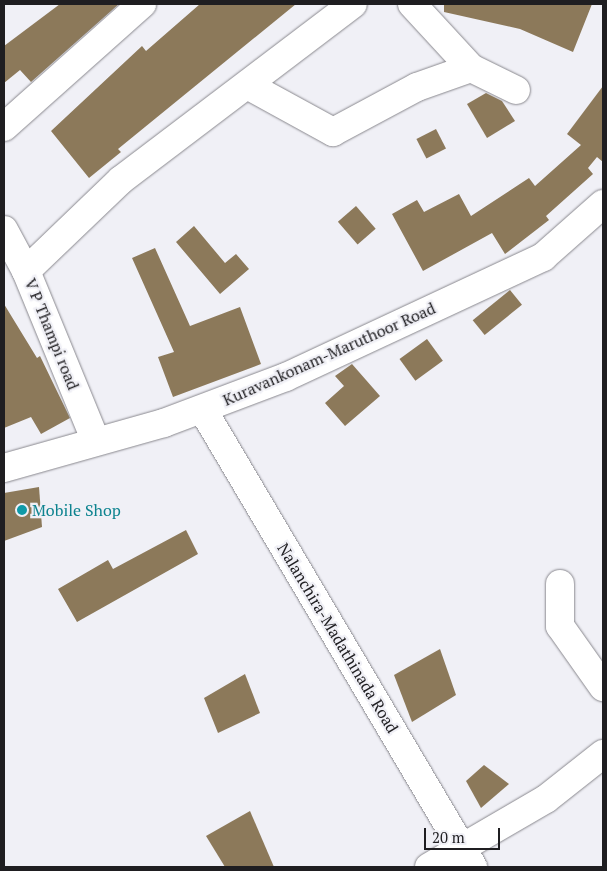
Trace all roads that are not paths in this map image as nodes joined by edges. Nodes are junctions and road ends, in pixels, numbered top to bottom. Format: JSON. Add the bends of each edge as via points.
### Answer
{"nodes":[{"id":1,"x":142,"y":4,"type":"edge"},
{"id":2,"x":353,"y":4,"type":"edge"},
{"id":3,"x":412,"y":4,"type":"edge"},
{"id":4,"x":471,"y":68,"type":"junction"},
{"id":5,"x":248,"y":86,"type":"junction"},
{"id":6,"x":516,"y":90,"type":"dead end"},
{"id":7,"x":4,"y":127,"type":"edge"},
{"id":8,"x":603,"y":204,"type":"edge"},
{"id":9,"x":4,"y":230,"type":"edge"},
{"id":10,"x":26,"y":272,"type":"junction"},
{"id":11,"x":203,"y":410,"type":"junction"},
{"id":12,"x":95,"y":439,"type":"junction"},
{"id":13,"x":4,"y":468,"type":"edge"},
{"id":14,"x":560,"y":584,"type":"dead end"},
{"id":15,"x":603,"y":687,"type":"edge"},
{"id":16,"x":603,"y":754,"type":"edge"},
{"id":17,"x":468,"y":858,"type":"edge"},
{"id":18,"x":429,"y":867,"type":"edge"}],
"edges":[{"from":1,"to":7,"type":"street"},
{"from":2,"to":5,"type":"street"},
{"from":3,"to":4,"type":"street"},
{"from":4,"to":5,"type":"street","via":[[417,87],[333,132]]},
{"from":4,"to":6,"type":"street"},
{"from":5,"to":10,"type":"street","via":[[121,180]]},
{"from":8,"to":11,"type":"street","name":"Kuravankonam-Maruthoor Road","via":[[543,257],[286,377]]},
{"from":9,"to":10,"type":"street","name":"V P Thampi road"},
{"from":10,"to":12,"type":"street","name":"V P Thampi road"},
{"from":11,"to":12,"type":"street","name":"Kuravankonam-Maruthoor Road"},
{"from":11,"to":17,"type":"street","name":"Nalanchira-Madathinada Road"},
{"from":12,"to":13,"type":"street","name":"Kuravankonam-Maruthoor Road"},
{"from":14,"to":15,"type":"street","via":[[560,626]]},
{"from":16,"to":17,"type":"street"},
{"from":17,"to":18,"type":"street"}]}
